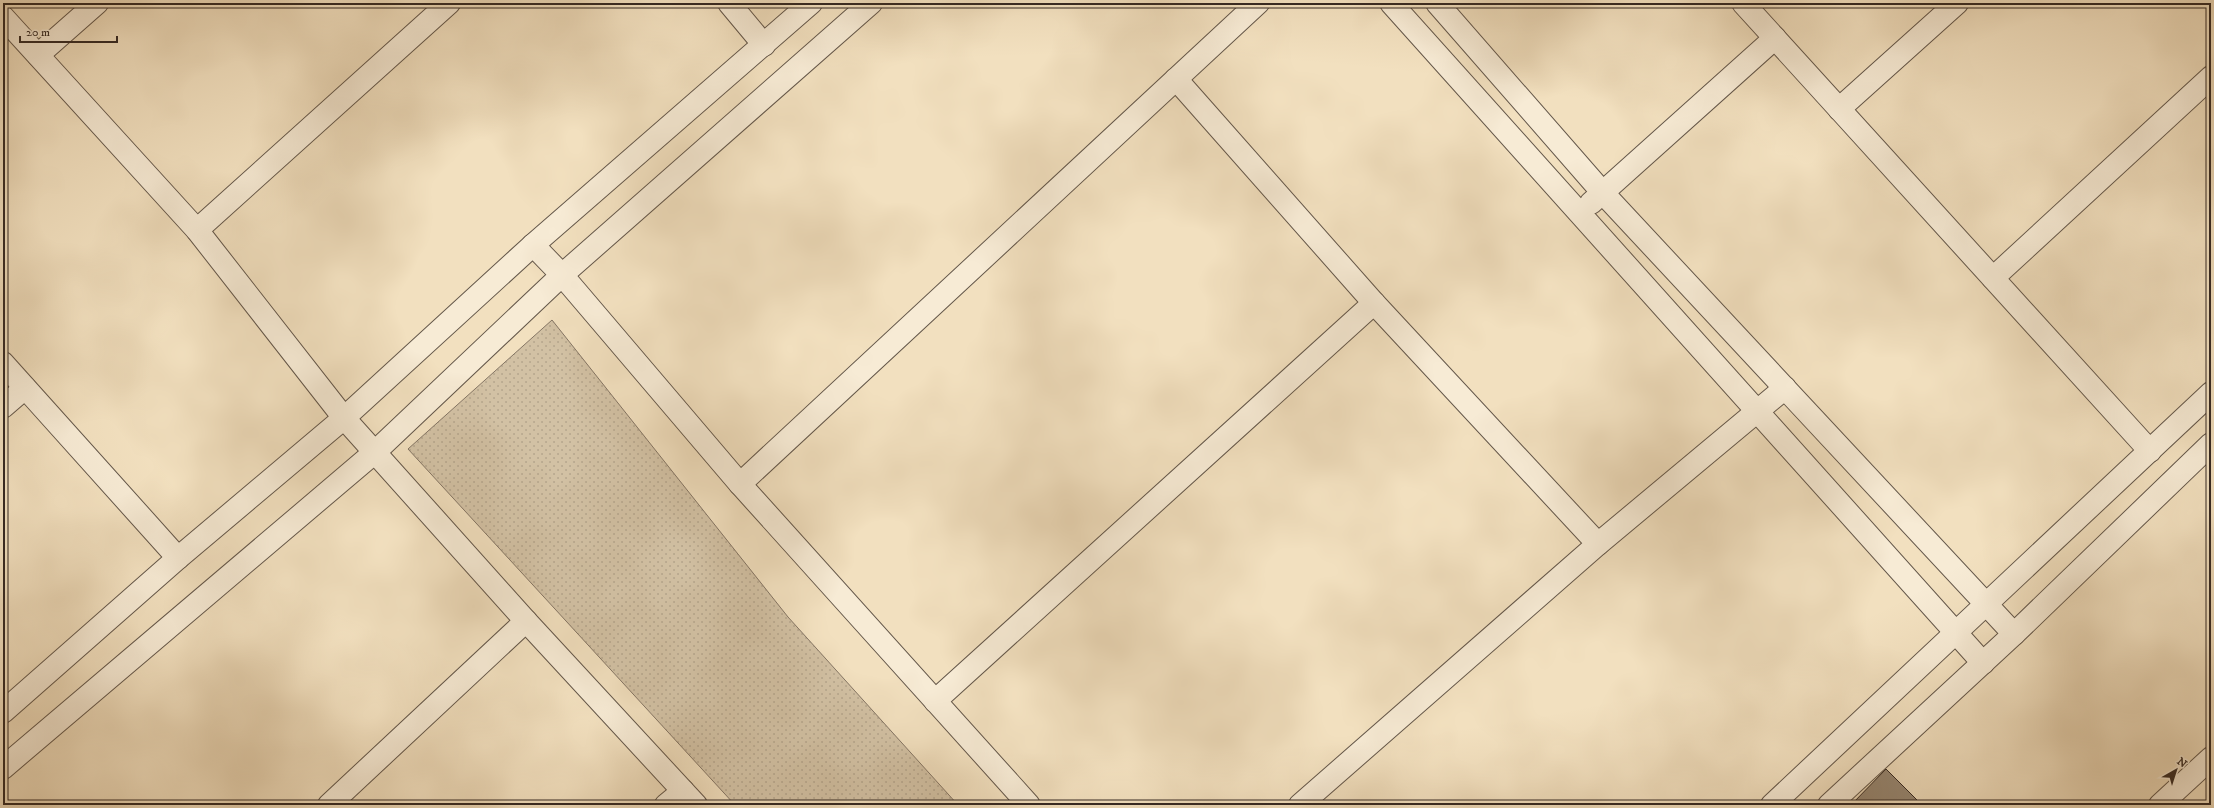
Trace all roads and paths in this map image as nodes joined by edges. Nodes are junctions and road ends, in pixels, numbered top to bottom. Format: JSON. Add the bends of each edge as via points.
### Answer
{"nodes":[{"id":1,"x":97,"y":3,"type":"edge"},
{"id":2,"x":449,"y":3,"type":"edge"},
{"id":3,"x":729,"y":3,"type":"edge"},
{"id":4,"x":811,"y":3,"type":"edge"},
{"id":5,"x":871,"y":3,"type":"edge"},
{"id":6,"x":1258,"y":3,"type":"edge"},
{"id":7,"x":1391,"y":3,"type":"edge"},
{"id":8,"x":1437,"y":3,"type":"edge"},
{"id":9,"x":1743,"y":3,"type":"edge"},
{"id":10,"x":1957,"y":3,"type":"edge"},
{"id":11,"x":3,"y":17,"type":"edge"},
{"id":12,"x":1775,"y":38,"type":"junction"},
{"id":13,"x":764,"y":45,"type":"junction"},
{"id":14,"x":38,"y":55,"type":"junction"},
{"id":15,"x":2211,"y":77,"type":"edge"},
{"id":16,"x":1176,"y":79,"type":"junction"},
{"id":17,"x":1839,"y":109,"type":"junction"},
{"id":18,"x":1603,"y":193,"type":"junction"},
{"id":19,"x":1580,"y":212,"type":"junction"},
{"id":20,"x":198,"y":230,"type":"junction"},
{"id":21,"x":533,"y":246,"type":"junction"},
{"id":22,"x":562,"y":275,"type":"junction"},
{"id":23,"x":1992,"y":278,"type":"junction"},
{"id":24,"x":1374,"y":303,"type":"junction"},
{"id":25,"x":3,"y":363,"type":"edge"},
{"id":26,"x":25,"y":388,"type":"junction"},
{"id":27,"x":1785,"y":388,"type":"junction"},
{"id":28,"x":2211,"y":393,"type":"edge"},
{"id":29,"x":3,"y":407,"type":"edge"},
{"id":30,"x":1757,"y":410,"type":"junction"},
{"id":31,"x":344,"y":418,"type":"junction"},
{"id":32,"x":2211,"y":444,"type":"edge"},
{"id":33,"x":2150,"y":451,"type":"junction"},
{"id":34,"x":375,"y":452,"type":"junction"},
{"id":35,"x":740,"y":484,"type":"junction"},
{"id":36,"x":1598,"y":544,"type":"junction"},
{"id":37,"x":178,"y":558,"type":"junction"},
{"id":38,"x":1986,"y":605,"type":"junction"},
{"id":39,"x":526,"y":621,"type":"junction"},
{"id":40,"x":1956,"y":633,"type":"junction"},
{"id":41,"x":2014,"y":634,"type":"junction"},
{"id":42,"x":1983,"y":663,"type":"junction"},
{"id":43,"x":935,"y":701,"type":"junction"},
{"id":44,"x":3,"y":712,"type":"edge"},
{"id":45,"x":2211,"y":758,"type":"edge"},
{"id":46,"x":3,"y":768,"type":"edge"},
{"id":47,"x":690,"y":798,"type":"edge"},
{"id":48,"x":1025,"y":803,"type":"edge"},
{"id":49,"x":329,"y":805,"type":"edge"},
{"id":50,"x":666,"y":805,"type":"edge"},
{"id":51,"x":1300,"y":805,"type":"edge"},
{"id":52,"x":1772,"y":805,"type":"edge"},
{"id":53,"x":1829,"y":805,"type":"edge"},
{"id":54,"x":2160,"y":805,"type":"edge"}],
"edges":[{"from":1,"to":14,"type":"street"},
{"from":2,"to":20,"type":"street"},
{"from":3,"to":13,"type":"street"},
{"from":4,"to":13,"type":"street"},
{"from":5,"to":22,"type":"street"},
{"from":6,"to":16,"type":"street"},
{"from":7,"to":19,"type":"street"},
{"from":8,"to":18,"type":"street"},
{"from":9,"to":12,"type":"street"},
{"from":10,"to":17,"type":"street"},
{"from":11,"to":14,"type":"street"},
{"from":12,"to":17,"type":"street"},
{"from":12,"to":18,"type":"street"},
{"from":13,"to":21,"type":"street"},
{"from":14,"to":20,"type":"street"},
{"from":15,"to":23,"type":"street"},
{"from":16,"to":24,"type":"street"},
{"from":16,"to":35,"type":"street"},
{"from":17,"to":23,"type":"street"},
{"from":18,"to":19,"type":"street"},
{"from":18,"to":27,"type":"street"},
{"from":19,"to":30,"type":"street"},
{"from":20,"to":31,"type":"street"},
{"from":21,"to":22,"type":"street"},
{"from":21,"to":31,"type":"street"},
{"from":22,"to":34,"type":"street"},
{"from":22,"to":35,"type":"street"},
{"from":23,"to":33,"type":"street"},
{"from":24,"to":36,"type":"street"},
{"from":24,"to":43,"type":"street"},
{"from":25,"to":26,"type":"street"},
{"from":26,"to":29,"type":"street"},
{"from":26,"to":37,"type":"street"},
{"from":27,"to":30,"type":"street"},
{"from":27,"to":38,"type":"street"},
{"from":28,"to":33,"type":"street"},
{"from":30,"to":36,"type":"street"},
{"from":30,"to":40,"type":"street"},
{"from":31,"to":34,"type":"street"},
{"from":31,"to":37,"type":"street"},
{"from":32,"to":41,"type":"street"},
{"from":33,"to":38,"type":"street"},
{"from":34,"to":39,"type":"street"},
{"from":34,"to":46,"type":"street"},
{"from":35,"to":43,"type":"street"},
{"from":36,"to":51,"type":"street"},
{"from":37,"to":44,"type":"street"},
{"from":38,"to":40,"type":"street"},
{"from":38,"to":41,"type":"street"},
{"from":39,"to":47,"type":"street"},
{"from":39,"to":49,"type":"street"},
{"from":40,"to":42,"type":"street"},
{"from":40,"to":52,"type":"street"},
{"from":41,"to":42,"type":"street"},
{"from":42,"to":53,"type":"street"},
{"from":43,"to":48,"type":"street"},
{"from":45,"to":54,"type":"street"},
{"from":47,"to":50,"type":"street"}]}
